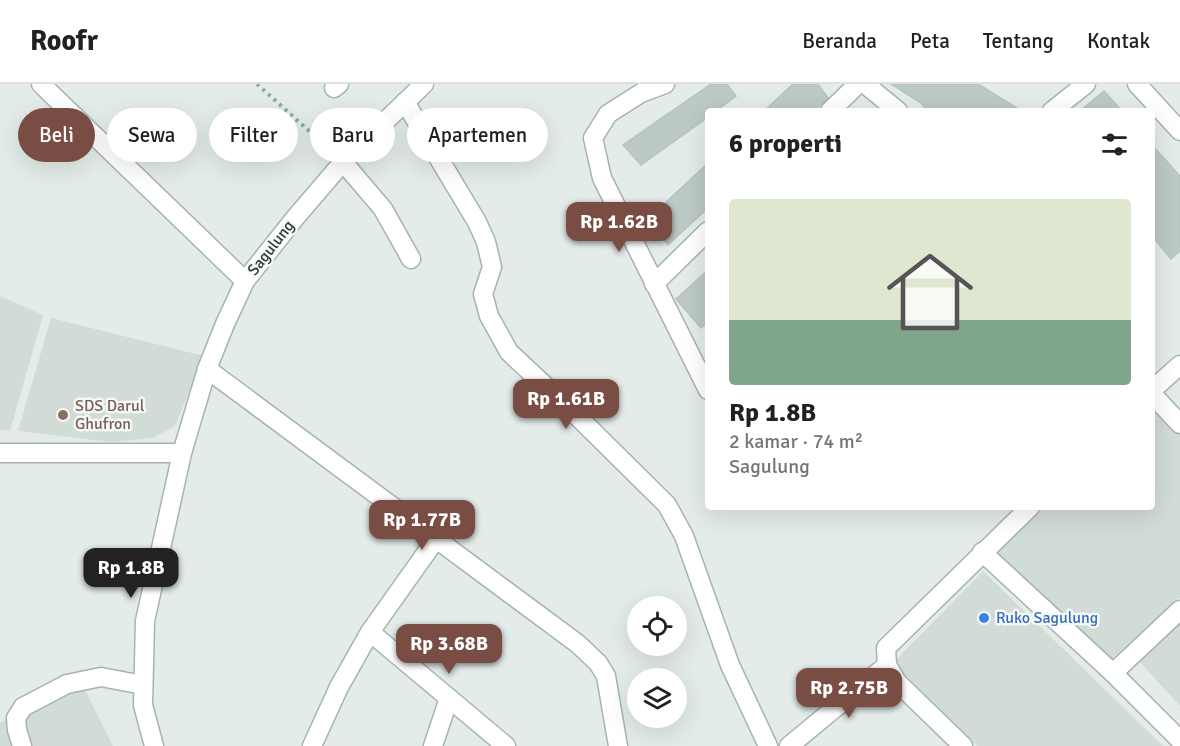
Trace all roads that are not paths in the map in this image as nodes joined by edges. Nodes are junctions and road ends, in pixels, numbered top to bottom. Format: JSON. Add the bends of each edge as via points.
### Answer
{"nodes":[{"id":1,"x":40,"y":84,"type":"edge"},
{"id":2,"x":424,"y":84,"type":"edge"},
{"id":3,"x":665,"y":84,"type":"edge"},
{"id":4,"x":858,"y":84,"type":"edge"},
{"id":5,"x":865,"y":84,"type":"edge"},
{"id":6,"x":1086,"y":84,"type":"edge"},
{"id":7,"x":1137,"y":84,"type":"edge"},
{"id":8,"x":405,"y":102,"type":"junction"},
{"id":9,"x":833,"y":108,"type":"edge"},
{"id":10,"x":894,"y":108,"type":"edge"},
{"id":11,"x":1056,"y":108,"type":"edge"},
{"id":12,"x":395,"y":112,"type":"edge"},
{"id":13,"x":1180,"y":131,"type":"edge"},
{"id":14,"x":343,"y":162,"type":"joint"},
{"id":15,"x":705,"y":234,"type":"edge"},
{"id":16,"x":411,"y":259,"type":"dead end"},
{"id":17,"x":245,"y":281,"type":"junction"},
{"id":18,"x":654,"y":284,"type":"junction"},
{"id":19,"x":1180,"y":365,"type":"edge"},
{"id":20,"x":207,"y":369,"type":"junction"},
{"id":21,"x":705,"y":384,"type":"edge"},
{"id":22,"x":1155,"y":389,"type":"edge"},
{"id":23,"x":1155,"y":395,"type":"edge"},
{"id":24,"x":1180,"y":424,"type":"edge"},
{"id":25,"x":0,"y":453,"type":"edge"},
{"id":26,"x":182,"y":453,"type":"junction"},
{"id":27,"x":1027,"y":510,"type":"edge"},
{"id":28,"x":436,"y":539,"type":"junction"},
{"id":29,"x":982,"y":552,"type":"junction"},
{"id":30,"x":1180,"y":610,"type":"edge"},
{"id":31,"x":370,"y":632,"type":"junction"},
{"id":32,"x":887,"y":665,"type":"junction"},
{"id":33,"x":1113,"y":673,"type":"junction"},
{"id":34,"x":143,"y":685,"type":"junction"},
{"id":35,"x":449,"y":698,"type":"junction"},
{"id":36,"x":1180,"y":740,"type":"edge"},
{"id":37,"x":22,"y":746,"type":"edge"},
{"id":38,"x":154,"y":746,"type":"edge"},
{"id":39,"x":312,"y":746,"type":"edge"},
{"id":40,"x":433,"y":746,"type":"edge"},
{"id":41,"x":506,"y":746,"type":"edge"},
{"id":42,"x":618,"y":746,"type":"edge"},
{"id":43,"x":768,"y":746,"type":"edge"},
{"id":44,"x":789,"y":746,"type":"edge"},
{"id":45,"x":963,"y":746,"type":"edge"}],
"edges":[{"from":1,"to":17,"type":"street"},
{"from":2,"to":8,"type":"street","name":"Sagulung"},
{"from":3,"to":18,"type":"street","via":[[641,93],[608,114],[593,138],[602,178]]},
{"from":4,"to":9,"type":"street"},
{"from":5,"to":10,"type":"street"},
{"from":6,"to":11,"type":"street"},
{"from":7,"to":13,"type":"street"},
{"from":8,"to":12,"type":"street","name":"Sagulung"},
{"from":8,"to":43,"type":"street","via":[[486,242],[492,267],[483,294],[489,316],[509,352],[667,505],[684,536],[730,665]]},
{"from":14,"to":16,"type":"street","via":[[382,209]]},
{"from":14,"to":17,"type":"street","name":"Sagulung"},
{"from":15,"to":18,"type":"street"},
{"from":17,"to":20,"type":"street","name":"Sagulung"},
{"from":18,"to":21,"type":"street"},
{"from":19,"to":22,"type":"street"},
{"from":20,"to":26,"type":"street","name":"Sagulung"},
{"from":20,"to":28,"type":"street"},
{"from":23,"to":24,"type":"street"},
{"from":25,"to":26,"type":"street"},
{"from":26,"to":34,"type":"street","name":"Sagulung","via":[[145,621]]},
{"from":27,"to":29,"type":"street"},
{"from":28,"to":31,"type":"street"},
{"from":28,"to":42,"type":"street","via":[[598,663],[606,676]]},
{"from":29,"to":32,"type":"street","via":[[886,648]]},
{"from":29,"to":33,"type":"street"},
{"from":30,"to":33,"type":"street"},
{"from":31,"to":35,"type":"street"},
{"from":31,"to":39,"type":"street"},
{"from":32,"to":44,"type":"street"},
{"from":32,"to":45,"type":"street","via":[[897,682]]},
{"from":33,"to":36,"type":"street"},
{"from":34,"to":37,"type":"street","via":[[101,676],[67,684],[23,707],[16,718]]},
{"from":34,"to":38,"type":"street","name":"Sagulung","via":[[143,705]]},
{"from":35,"to":40,"type":"street"},
{"from":35,"to":41,"type":"street"}]}
